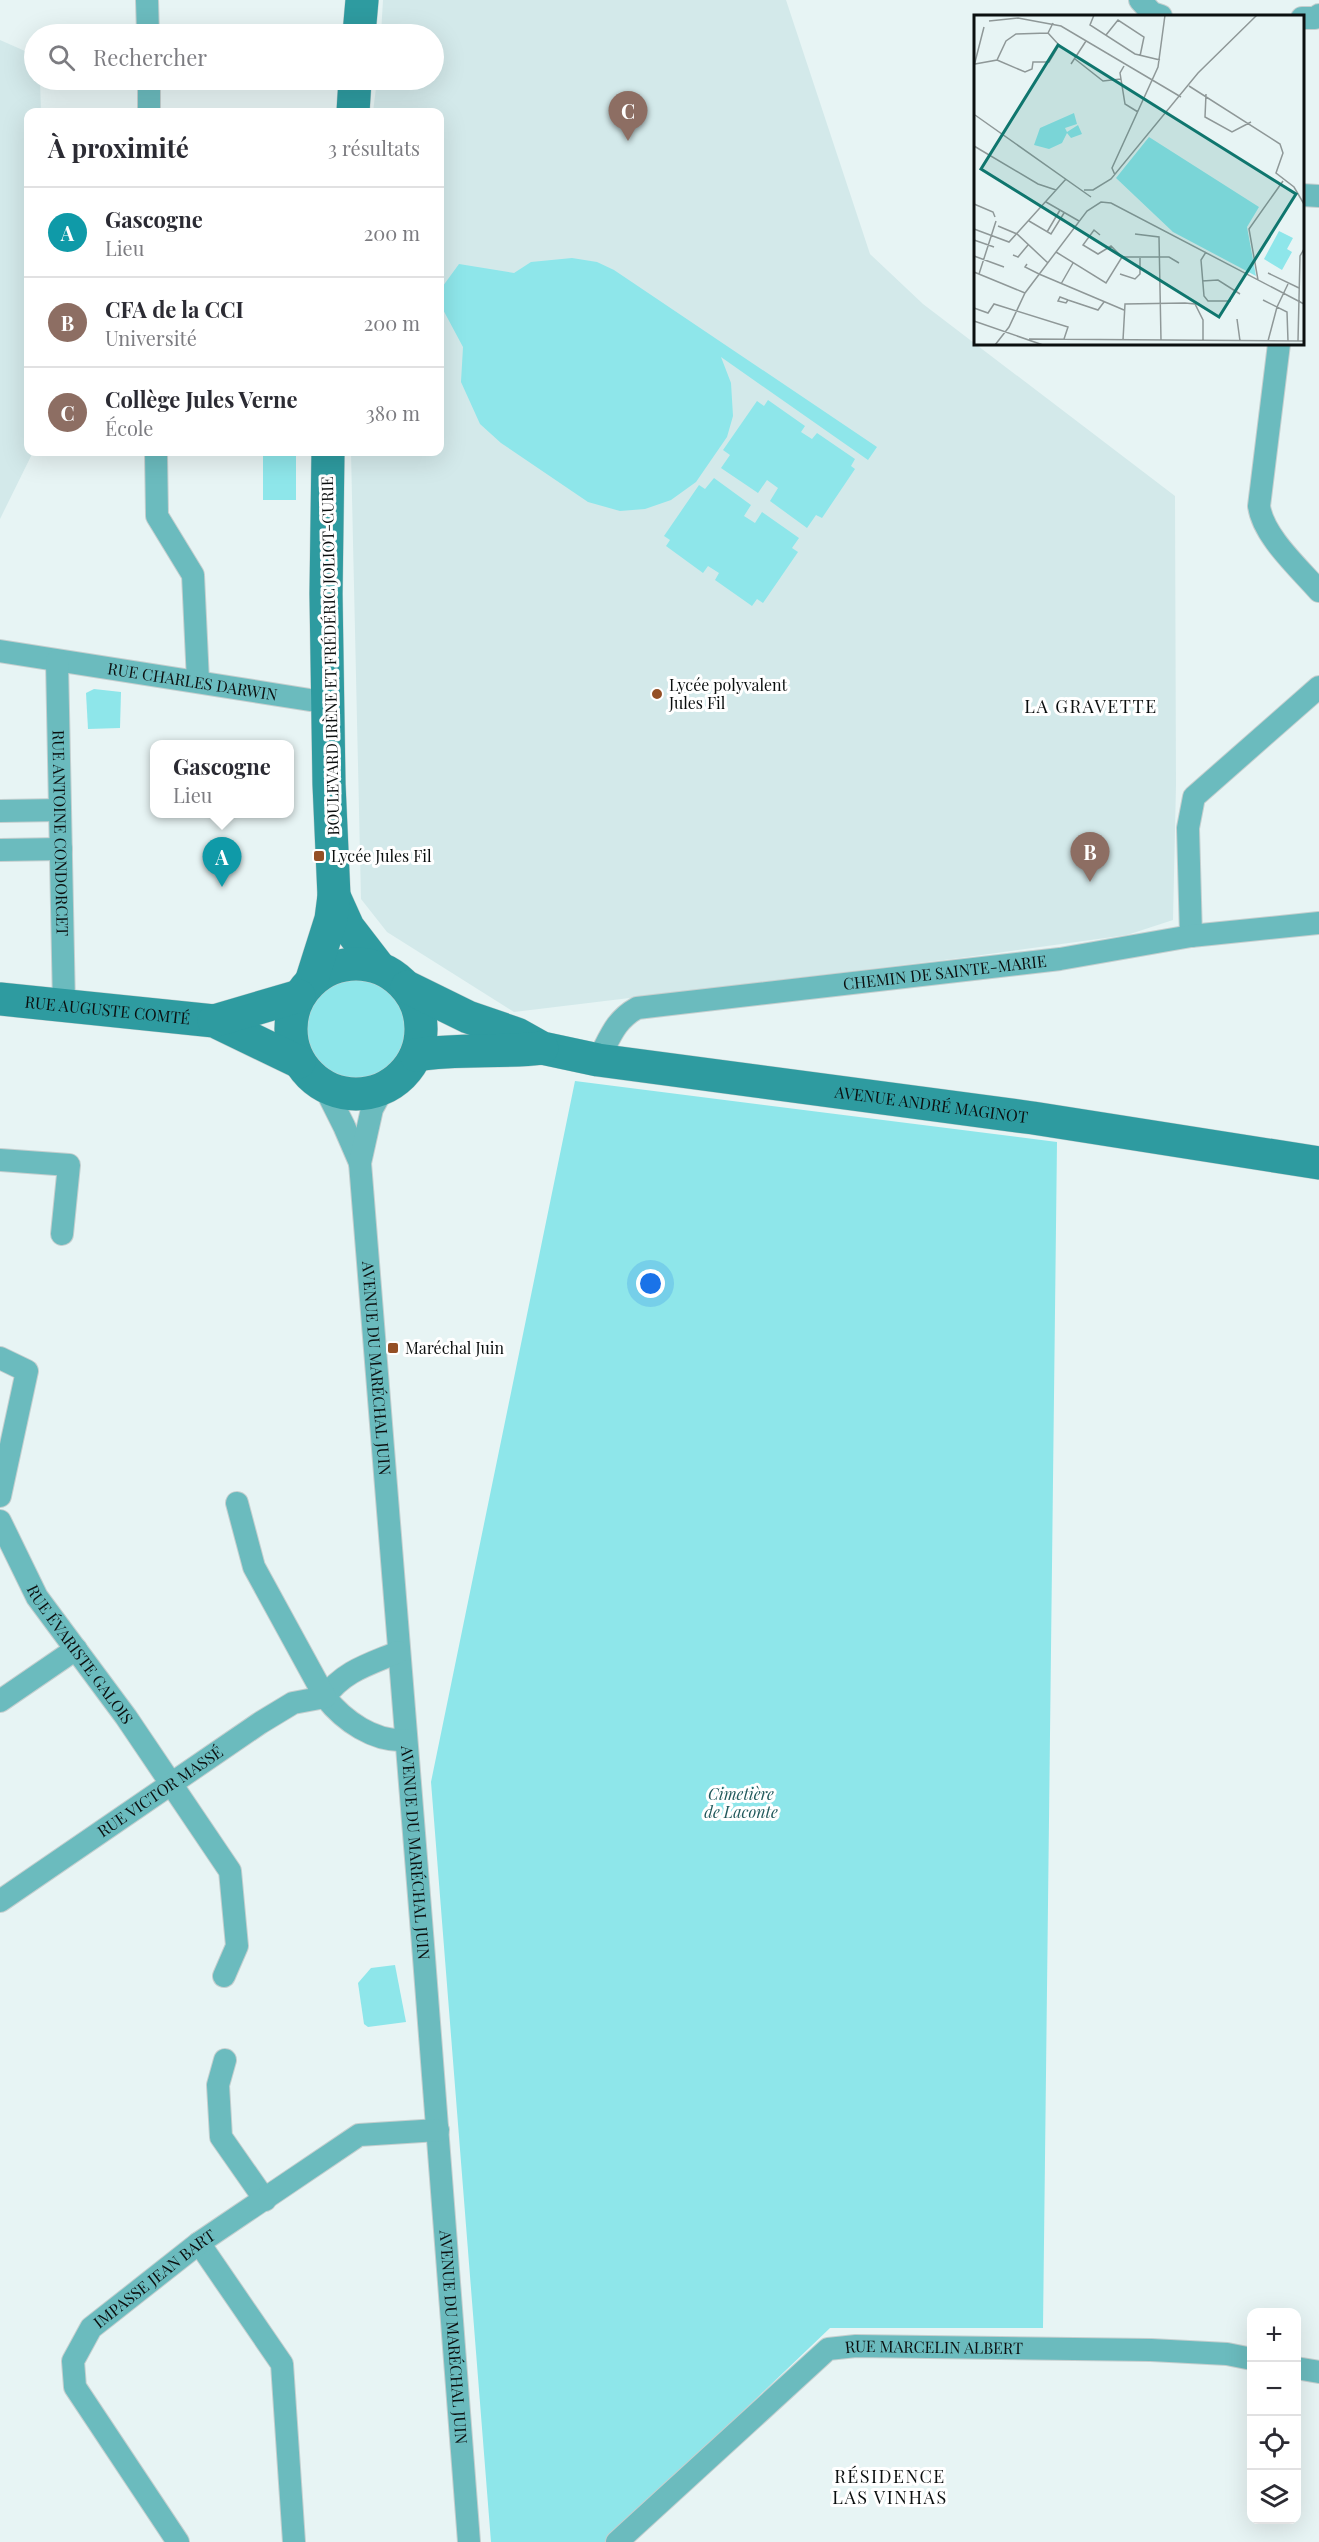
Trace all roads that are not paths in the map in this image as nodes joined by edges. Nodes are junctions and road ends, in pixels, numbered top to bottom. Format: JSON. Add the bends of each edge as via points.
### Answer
{"nodes":[{"id":1,"x":147,"y":0,"type":"edge"},
{"id":2,"x":362,"y":0,"type":"edge"},
{"id":3,"x":1140,"y":0,"type":"edge"},
{"id":4,"x":1158,"y":15,"type":"edge"},
{"id":5,"x":1319,"y":15,"type":"edge"},
{"id":6,"x":1304,"y":18,"type":"edge"},
{"id":7,"x":148,"y":24,"type":"edge"},
{"id":8,"x":360,"y":24,"type":"edge"},
{"id":9,"x":149,"y":90,"type":"edge"},
{"id":10,"x":354,"y":90,"type":"edge"},
{"id":11,"x":149,"y":108,"type":"edge"},
{"id":12,"x":353,"y":108,"type":"edge"},
{"id":13,"x":1304,"y":195,"type":"edge"},
{"id":14,"x":1319,"y":196,"type":"edge"},
{"id":15,"x":1279,"y":345,"type":"edge"},
{"id":16,"x":156,"y":456,"type":"edge"},
{"id":17,"x":328,"y":456,"type":"edge"},
{"id":18,"x":1319,"y":591,"type":"edge"},
{"id":19,"x":0,"y":651,"type":"edge"},
{"id":20,"x":57,"y":661,"type":"junction"},
{"id":21,"x":198,"y":681,"type":"junction"},
{"id":22,"x":1319,"y":687,"type":"edge"},
{"id":23,"x":328,"y":700,"type":"junction"},
{"id":24,"x":60,"y":810,"type":"junction"},
{"id":25,"x":0,"y":811,"type":"edge"},
{"id":26,"x":0,"y":849,"type":"edge"},
{"id":27,"x":61,"y":849,"type":"junction"},
{"id":28,"x":334,"y":896,"type":"junction"},
{"id":29,"x":1319,"y":922,"type":"edge"},
{"id":30,"x":1191,"y":936,"type":"junction"},
{"id":31,"x":378,"y":966,"type":"junction"},
{"id":32,"x":407,"y":987,"type":"junction"},
{"id":33,"x":305,"y":988,"type":"junction"},
{"id":34,"x":0,"y":999,"type":"edge"},
{"id":35,"x":64,"y":1005,"type":"junction"},
{"id":36,"x":214,"y":1021,"type":"junction"},
{"id":37,"x":542,"y":1048,"type":"junction"},
{"id":38,"x":416,"y":1055,"type":"junction"},
{"id":39,"x":598,"y":1060,"type":"junction"},
{"id":40,"x":299,"y":1062,"type":"junction"},
{"id":41,"x":324,"y":1086,"type":"junction"},
{"id":42,"x":383,"y":1089,"type":"junction"},
{"id":43,"x":0,"y":1160,"type":"edge"},
{"id":44,"x":360,"y":1163,"type":"junction"},
{"id":45,"x":1319,"y":1163,"type":"edge"},
{"id":46,"x":62,"y":1234,"type":"dead end"},
{"id":47,"x":0,"y":1358,"type":"edge"},
{"id":48,"x":0,"y":1496,"type":"edge"},
{"id":49,"x":237,"y":1503,"type":"dead end"},
{"id":50,"x":0,"y":1521,"type":"edge"},
{"id":51,"x":76,"y":1649,"type":"junction"},
{"id":52,"x":398,"y":1652,"type":"junction"},
{"id":53,"x":325,"y":1696,"type":"junction"},
{"id":54,"x":0,"y":1701,"type":"edge"},
{"id":55,"x":405,"y":1740,"type":"junction"},
{"id":56,"x":170,"y":1783,"type":"junction"},
{"id":57,"x":0,"y":1901,"type":"edge"},
{"id":58,"x":224,"y":1976,"type":"dead end"},
{"id":59,"x":225,"y":2060,"type":"dead end"},
{"id":60,"x":438,"y":2130,"type":"junction"},
{"id":61,"x":265,"y":2200,"type":"junction"},
{"id":62,"x":199,"y":2243,"type":"junction"},
{"id":63,"x":1247,"y":2358,"type":"edge"},
{"id":64,"x":1301,"y":2369,"type":"edge"},
{"id":65,"x":1319,"y":2372,"type":"edge"},
{"id":66,"x":178,"y":2542,"type":"edge"},
{"id":67,"x":294,"y":2542,"type":"edge"},
{"id":68,"x":469,"y":2542,"type":"edge"},
{"id":69,"x":617,"y":2542,"type":"edge"}],
"edges":[{"from":1,"to":7,"type":"street"},
{"from":2,"to":8,"type":"street"},
{"from":3,"to":4,"type":"street"},
{"from":5,"to":6,"type":"street"},
{"from":9,"to":11,"type":"street"},
{"from":10,"to":12,"type":"street"},
{"from":13,"to":14,"type":"street"},
{"from":15,"to":18,"type":"street","via":[[1259,506],[1268,531]]},
{"from":16,"to":21,"type":"street","via":[[157,516],[193,575]]},
{"from":17,"to":23,"type":"street","name":"BOULEVARD IRÈNE ET FRÉDÉRIC JOLIOT-CURIE"},
{"from":19,"to":20,"type":"street","name":"RUE CHARLES DARWIN"},
{"from":20,"to":21,"type":"street","name":"RUE CHARLES DARWIN"},
{"from":20,"to":24,"type":"street","name":"RUE ANTOINE CONDORCET"},
{"from":21,"to":23,"type":"street","name":"RUE CHARLES DARWIN"},
{"from":22,"to":30,"type":"street","via":[[1194,796],[1188,828]]},
{"from":23,"to":28,"type":"street","name":"BOULEVARD IRÈNE ET FRÉDÉRIC JOLIOT-CURIE"},
{"from":24,"to":25,"type":"street"},
{"from":24,"to":27,"type":"street","name":"RUE ANTOINE CONDORCET"},
{"from":26,"to":27,"type":"street"},
{"from":27,"to":35,"type":"street","name":"RUE ANTOINE CONDORCET"},
{"from":28,"to":31,"type":"street","name":"BOULEVARD IRÈNE ET FRÉDÉRIC JOLIOT-CURIE","via":[[348,927]]},
{"from":28,"to":33,"type":"street","name":"BOULEVARD IRÈNE ET FRÉDÉRIC JOLIOT-CURIE","via":[[331,919]]},
{"from":29,"to":30,"type":"street","name":"CHEMIN DE SAINTE-MARIE"},
{"from":30,"to":39,"type":"street","name":"CHEMIN DE SAINTE-MARIE","via":[[1060,959],[637,1008],[623,1016]]},
{"from":31,"to":32,"type":"street"},
{"from":31,"to":33,"type":"street","via":[[355,963],[332,967]]},
{"from":32,"to":37,"type":"street","name":"AVENUE ANDRÉ MAGINOT"},
{"from":32,"to":38,"type":"street","via":[[418,1008],[422,1032]]},
{"from":33,"to":36,"type":"street","name":"RUE AUGUSTE COMTÉ"},
{"from":33,"to":40,"type":"street","via":[[291,1017],[291,1040]]},
{"from":34,"to":35,"type":"street","name":"RUE AUGUSTE COMTÉ"},
{"from":35,"to":36,"type":"street","name":"RUE AUGUSTE COMTÉ"},
{"from":36,"to":40,"type":"street","name":"RUE AUGUSTE COMTÉ"},
{"from":37,"to":38,"type":"street","name":"AVENUE ANDRÉ MAGINOT"},
{"from":37,"to":39,"type":"street","name":"AVENUE ANDRÉ MAGINOT"},
{"from":38,"to":42,"type":"street","via":[[403,1075]]},
{"from":39,"to":45,"type":"street","name":"AVENUE ANDRÉ MAGINOT","via":[[1033,1118]]},
{"from":40,"to":41,"type":"street"},
{"from":41,"to":42,"type":"street","via":[[353,1095]]},
{"from":41,"to":44,"type":"street","name":"AVENUE DU MARÉCHAL JUIN"},
{"from":42,"to":44,"type":"street","name":"AVENUE DU MARÉCHAL JUIN","via":[[372,1109]]},
{"from":43,"to":46,"type":"street","via":[[69,1165]]},
{"from":44,"to":52,"type":"street","name":"AVENUE DU MARÉCHAL JUIN"},
{"from":47,"to":48,"type":"street","via":[[27,1371]]},
{"from":49,"to":53,"type":"street","via":[[254,1567]]},
{"from":50,"to":51,"type":"street","name":"RUE ÉVARISTE GALOIS","via":[[37,1597]]},
{"from":51,"to":54,"type":"street"},
{"from":51,"to":56,"type":"street","name":"RUE ÉVARISTE GALOIS"},
{"from":52,"to":53,"type":"street","via":[[350,1672]]},
{"from":52,"to":55,"type":"street","name":"AVENUE DU MARÉCHAL JUIN"},
{"from":53,"to":55,"type":"street","via":[[335,1709],[373,1736]]},
{"from":53,"to":56,"type":"street","name":"RUE VICTOR MASSÉ","via":[[293,1703]]},
{"from":55,"to":60,"type":"street","name":"AVENUE DU MARÉCHAL JUIN"},
{"from":56,"to":57,"type":"street","name":"RUE VICTOR MASSÉ"},
{"from":56,"to":58,"type":"street","name":"RUE ÉVARISTE GALOIS","via":[[230,1871],[237,1946]]},
{"from":59,"to":61,"type":"street","via":[[218,2085],[221,2137]]},
{"from":60,"to":61,"type":"street","name":"IMPASSE JEAN BART","via":[[359,2135]]},
{"from":60,"to":68,"type":"street","name":"AVENUE DU MARÉCHAL JUIN"},
{"from":61,"to":62,"type":"street","name":"IMPASSE JEAN BART"},
{"from":62,"to":66,"type":"street","name":"IMPASSE JEAN BART","via":[[91,2328],[73,2361],[75,2387]]},
{"from":62,"to":67,"type":"street","via":[[282,2364]]},
{"from":63,"to":69,"type":"street","name":"RUE MARCELIN ALBERT","via":[[1151,2350],[867,2346],[828,2349]]},
{"from":64,"to":65,"type":"street"}]}
